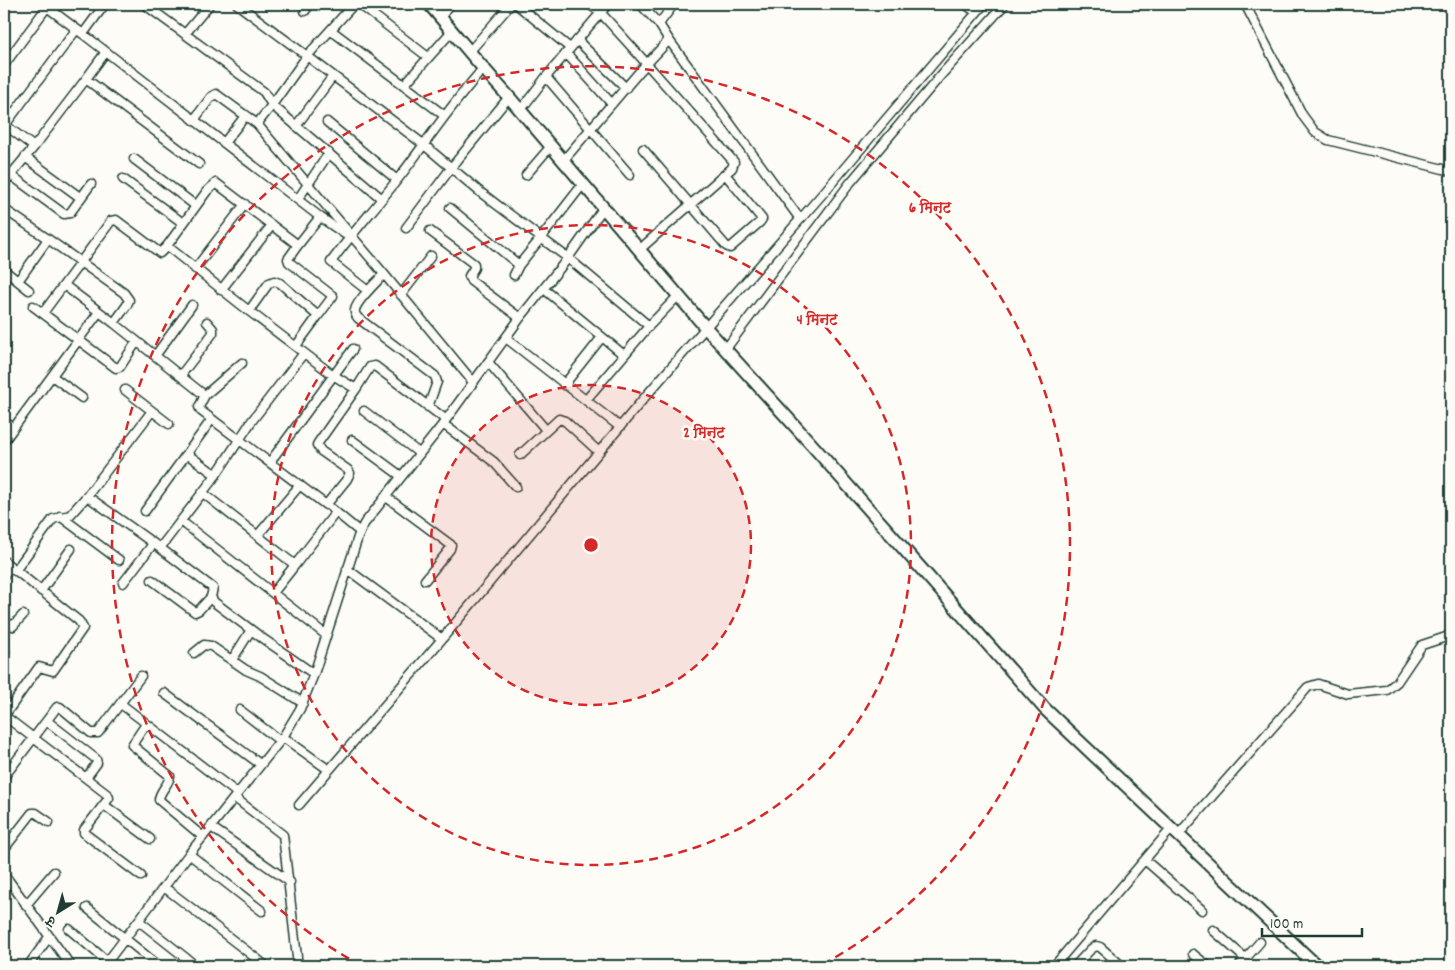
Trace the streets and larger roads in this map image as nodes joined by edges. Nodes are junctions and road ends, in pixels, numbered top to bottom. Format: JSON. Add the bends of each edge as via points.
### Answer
{"nodes":[{"id":1,"x":105,"y":4,"type":"edge"},
{"id":2,"x":144,"y":4,"type":"edge"},
{"id":3,"x":210,"y":4,"type":"edge"},
{"id":4,"x":237,"y":4,"type":"edge"},
{"id":5,"x":310,"y":4,"type":"edge"},
{"id":6,"x":354,"y":4,"type":"edge"},
{"id":7,"x":359,"y":4,"type":"edge"},
{"id":8,"x":429,"y":4,"type":"edge"},
{"id":9,"x":450,"y":4,"type":"edge"},
{"id":10,"x":511,"y":4,"type":"edge"},
{"id":11,"x":516,"y":4,"type":"edge"},
{"id":12,"x":589,"y":4,"type":"edge"},
{"id":13,"x":608,"y":4,"type":"edge"},
{"id":14,"x":640,"y":4,"type":"edge"},
{"id":15,"x":674,"y":4,"type":"edge"},
{"id":16,"x":965,"y":4,"type":"edge"},
{"id":17,"x":984,"y":4,"type":"edge"},
{"id":18,"x":1004,"y":4,"type":"edge"},
{"id":19,"x":1245,"y":4,"type":"edge"},
{"id":20,"x":45,"y":5,"type":"edge"},
{"id":21,"x":154,"y":7,"type":"edge"},
{"id":22,"x":304,"y":11,"type":"dead end"},
{"id":23,"x":600,"y":12,"type":"junction"},
{"id":24,"x":976,"y":12,"type":"junction"},
{"id":25,"x":440,"y":17,"type":"junction"},
{"id":26,"x":659,"y":24,"type":"junction"},
{"id":27,"x":332,"y":30,"type":"junction"},
{"id":28,"x":79,"y":32,"type":"junction"},
{"id":29,"x":452,"y":32,"type":"junction"},
{"id":30,"x":184,"y":34,"type":"junction"},
{"id":31,"x":577,"y":40,"type":"junction"},
{"id":32,"x":669,"y":40,"type":"junction"},
{"id":33,"x":568,"y":51,"type":"junction"},
{"id":34,"x":470,"y":52,"type":"junction"},
{"id":35,"x":105,"y":53,"type":"junction"},
{"id":36,"x":308,"y":56,"type":"junction"},
{"id":37,"x":428,"y":57,"type":"junction"},
{"id":38,"x":647,"y":64,"type":"junction"},
{"id":39,"x":4,"y":65,"type":"edge"},
{"id":40,"x":483,"y":69,"type":"junction"},
{"id":41,"x":333,"y":76,"type":"junction"},
{"id":42,"x":546,"y":76,"type":"junction"},
{"id":43,"x":86,"y":79,"type":"junction"},
{"id":44,"x":404,"y":85,"type":"junction"},
{"id":45,"x":626,"y":88,"type":"junction"},
{"id":46,"x":509,"y":97,"type":"junction"},
{"id":47,"x":612,"y":104,"type":"junction"},
{"id":48,"x":272,"y":105,"type":"junction"},
{"id":49,"x":520,"y":111,"type":"junction"},
{"id":50,"x":246,"y":115,"type":"junction"},
{"id":51,"x":445,"y":116,"type":"junction"},
{"id":52,"x":194,"y":120,"type":"junction"},
{"id":53,"x":327,"y":122,"type":"dead end"},
{"id":54,"x":4,"y":124,"type":"edge"},
{"id":55,"x":257,"y":124,"type":"junction"},
{"id":56,"x":296,"y":126,"type":"junction"},
{"id":57,"x":590,"y":130,"type":"junction"},
{"id":58,"x":224,"y":143,"type":"junction"},
{"id":59,"x":423,"y":144,"type":"junction"},
{"id":60,"x":551,"y":146,"type":"junction"},
{"id":61,"x":34,"y":147,"type":"junction"},
{"id":62,"x":643,"y":149,"type":"dead end"},
{"id":63,"x":329,"y":153,"type":"junction"},
{"id":64,"x":25,"y":157,"type":"junction"},
{"id":65,"x":134,"y":159,"type":"dead end"},
{"id":66,"x":564,"y":161,"type":"junction"},
{"id":67,"x":199,"y":164,"type":"dead end"},
{"id":68,"x":451,"y":168,"type":"junction"},
{"id":69,"x":1451,"y":171,"type":"edge"},
{"id":70,"x":7,"y":173,"type":"edge"},
{"id":71,"x":725,"y":174,"type":"junction"},
{"id":72,"x":526,"y":175,"type":"dead end"},
{"id":73,"x":630,"y":175,"type":"dead end"},
{"id":74,"x":123,"y":179,"type":"dead end"},
{"id":75,"x":397,"y":180,"type":"junction"},
{"id":76,"x":4,"y":183,"type":"edge"},
{"id":77,"x":91,"y":184,"type":"dead end"},
{"id":78,"x":309,"y":184,"type":"junction"},
{"id":79,"x":583,"y":184,"type":"junction"},
{"id":80,"x":81,"y":198,"type":"junction"},
{"id":81,"x":298,"y":199,"type":"junction"},
{"id":82,"x":382,"y":199,"type":"junction"},
{"id":83,"x":245,"y":204,"type":"junction"},
{"id":84,"x":691,"y":204,"type":"junction"},
{"id":85,"x":196,"y":206,"type":"junction"},
{"id":86,"x":604,"y":207,"type":"junction"},
{"id":87,"x":450,"y":208,"type":"dead end"},
{"id":88,"x":4,"y":209,"type":"edge"},
{"id":89,"x":320,"y":216,"type":"junction"},
{"id":90,"x":800,"y":219,"type":"junction"},
{"id":91,"x":183,"y":223,"type":"junction"},
{"id":92,"x":272,"y":225,"type":"junction"},
{"id":93,"x":406,"y":228,"type":"dead end"},
{"id":94,"x":430,"y":231,"type":"dead end"},
{"id":95,"x":350,"y":236,"type":"junction"},
{"id":96,"x":541,"y":238,"type":"junction"},
{"id":97,"x":48,"y":239,"type":"junction"},
{"id":98,"x":298,"y":245,"type":"junction"},
{"id":99,"x":167,"y":246,"type":"junction"},
{"id":100,"x":639,"y":250,"type":"junction"},
{"id":101,"x":431,"y":256,"type":"dead end"},
{"id":102,"x":568,"y":258,"type":"junction"},
{"id":103,"x":81,"y":262,"type":"junction"},
{"id":104,"x":519,"y":266,"type":"junction"},
{"id":105,"x":195,"y":269,"type":"junction"},
{"id":106,"x":4,"y":270,"type":"edge"},
{"id":107,"x":384,"y":274,"type":"junction"},
{"id":108,"x":514,"y":275,"type":"dead end"},
{"id":109,"x":18,"y":281,"type":"junction"},
{"id":110,"x":64,"y":285,"type":"junction"},
{"id":111,"x":544,"y":289,"type":"junction"},
{"id":112,"x":29,"y":290,"type":"dead end"},
{"id":113,"x":221,"y":290,"type":"junction"},
{"id":114,"x":368,"y":291,"type":"junction"},
{"id":115,"x":401,"y":295,"type":"junction"},
{"id":116,"x":678,"y":296,"type":"junction"},
{"id":117,"x":192,"y":305,"type":"dead end"},
{"id":118,"x":34,"y":306,"type":"dead end"},
{"id":119,"x":99,"y":312,"type":"junction"},
{"id":120,"x":249,"y":312,"type":"junction"},
{"id":121,"x":43,"y":313,"type":"junction"},
{"id":122,"x":318,"y":316,"type":"junction"},
{"id":123,"x":520,"y":318,"type":"junction"},
{"id":124,"x":207,"y":322,"type":"dead end"},
{"id":125,"x":114,"y":323,"type":"junction"},
{"id":126,"x":649,"y":326,"type":"junction"},
{"id":127,"x":706,"y":328,"type":"junction"},
{"id":128,"x":602,"y":337,"type":"junction"},
{"id":129,"x":506,"y":338,"type":"junction"},
{"id":130,"x":79,"y":339,"type":"junction"},
{"id":131,"x":137,"y":341,"type":"junction"},
{"id":132,"x":296,"y":346,"type":"junction"},
{"id":133,"x":353,"y":349,"type":"dead end"},
{"id":134,"x":725,"y":350,"type":"junction"},
{"id":135,"x":304,"y":353,"type":"junction"},
{"id":136,"x":624,"y":355,"type":"junction"},
{"id":137,"x":155,"y":356,"type":"junction"},
{"id":138,"x":488,"y":362,"type":"junction"},
{"id":139,"x":242,"y":363,"type":"dead end"},
{"id":140,"x":333,"y":374,"type":"junction"},
{"id":141,"x":181,"y":375,"type":"junction"},
{"id":142,"x":52,"y":376,"type":"junction"},
{"id":143,"x":473,"y":382,"type":"junction"},
{"id":144,"x":564,"y":385,"type":"junction"},
{"id":145,"x":356,"y":389,"type":"junction"},
{"id":146,"x":125,"y":390,"type":"dead end"},
{"id":147,"x":204,"y":396,"type":"junction"},
{"id":148,"x":82,"y":398,"type":"dead end"},
{"id":149,"x":586,"y":400,"type":"junction"},
{"id":150,"x":428,"y":407,"type":"junction"},
{"id":151,"x":152,"y":411,"type":"junction"},
{"id":152,"x":364,"y":411,"type":"dead end"},
{"id":153,"x":212,"y":420,"type":"junction"},
{"id":154,"x":4,"y":421,"type":"edge"},
{"id":155,"x":444,"y":421,"type":"junction"},
{"id":156,"x":169,"y":424,"type":"dead end"},
{"id":157,"x":620,"y":427,"type":"junction"},
{"id":158,"x":13,"y":428,"type":"junction"},
{"id":159,"x":546,"y":430,"type":"junction"},
{"id":160,"x":240,"y":440,"type":"junction"},
{"id":161,"x":352,"y":440,"type":"dead end"},
{"id":162,"x":4,"y":441,"type":"edge"},
{"id":163,"x":600,"y":452,"type":"junction"},
{"id":164,"x":419,"y":453,"type":"junction"},
{"id":165,"x":187,"y":454,"type":"junction"},
{"id":166,"x":520,"y":455,"type":"dead end"},
{"id":167,"x":270,"y":462,"type":"junction"},
{"id":168,"x":216,"y":475,"type":"junction"},
{"id":169,"x":401,"y":476,"type":"junction"},
{"id":170,"x":300,"y":485,"type":"junction"},
{"id":171,"x":516,"y":487,"type":"dead end"},
{"id":172,"x":203,"y":493,"type":"junction"},
{"id":173,"x":88,"y":496,"type":"junction"},
{"id":174,"x":385,"y":496,"type":"junction"},
{"id":175,"x":326,"y":505,"type":"junction"},
{"id":176,"x":145,"y":511,"type":"dead end"},
{"id":177,"x":336,"y":512,"type":"junction"},
{"id":178,"x":60,"y":516,"type":"junction"},
{"id":179,"x":181,"y":520,"type":"junction"},
{"id":180,"x":360,"y":532,"type":"junction"},
{"id":181,"x":258,"y":535,"type":"junction"},
{"id":182,"x":157,"y":546,"type":"junction"},
{"id":183,"x":72,"y":549,"type":"dead end"},
{"id":184,"x":119,"y":560,"type":"dead end"},
{"id":185,"x":4,"y":561,"type":"edge"},
{"id":186,"x":296,"y":565,"type":"junction"},
{"id":187,"x":13,"y":569,"type":"junction"},
{"id":188,"x":347,"y":569,"type":"junction"},
{"id":189,"x":4,"y":576,"type":"edge"},
{"id":190,"x":152,"y":580,"type":"dead end"},
{"id":191,"x":425,"y":580,"type":"dead end"},
{"id":192,"x":123,"y":584,"type":"dead end"},
{"id":193,"x":41,"y":591,"type":"junction"},
{"id":194,"x":273,"y":593,"type":"junction"},
{"id":195,"x":211,"y":597,"type":"junction"},
{"id":196,"x":22,"y":614,"type":"dead end"},
{"id":197,"x":4,"y":621,"type":"edge"},
{"id":198,"x":252,"y":630,"type":"junction"},
{"id":199,"x":1451,"y":634,"type":"edge"},
{"id":200,"x":326,"y":636,"type":"junction"},
{"id":201,"x":442,"y":640,"type":"junction"},
{"id":202,"x":194,"y":652,"type":"dead end"},
{"id":203,"x":232,"y":660,"type":"junction"},
{"id":204,"x":314,"y":674,"type":"junction"},
{"id":205,"x":141,"y":676,"type":"dead end"},
{"id":206,"x":164,"y":693,"type":"dead end"},
{"id":207,"x":303,"y":702,"type":"junction"},
{"id":208,"x":120,"y":704,"type":"junction"},
{"id":209,"x":240,"y":710,"type":"dead end"},
{"id":210,"x":47,"y":721,"type":"junction"},
{"id":211,"x":146,"y":724,"type":"junction"},
{"id":212,"x":34,"y":738,"type":"junction"},
{"id":213,"x":282,"y":739,"type":"junction"},
{"id":214,"x":260,"y":764,"type":"junction"},
{"id":215,"x":329,"y":770,"type":"junction"},
{"id":216,"x":5,"y":772,"type":"edge"},
{"id":217,"x":86,"y":778,"type":"junction"},
{"id":218,"x":236,"y":796,"type":"junction"},
{"id":219,"x":104,"y":804,"type":"junction"},
{"id":220,"x":299,"y":805,"type":"dead end"},
{"id":221,"x":49,"y":822,"type":"dead end"},
{"id":222,"x":211,"y":827,"type":"junction"},
{"id":223,"x":1175,"y":832,"type":"junction"},
{"id":224,"x":203,"y":837,"type":"junction"},
{"id":225,"x":150,"y":839,"type":"dead end"},
{"id":226,"x":4,"y":849,"type":"edge"},
{"id":227,"x":189,"y":854,"type":"junction"},
{"id":228,"x":1145,"y":860,"type":"junction"},
{"id":229,"x":54,"y":872,"type":"dead end"},
{"id":230,"x":4,"y":874,"type":"edge"},
{"id":231,"x":141,"y":876,"type":"dead end"},
{"id":232,"x":290,"y":882,"type":"junction"},
{"id":233,"x":164,"y":887,"type":"junction"},
{"id":234,"x":26,"y":905,"type":"junction"},
{"id":235,"x":87,"y":908,"type":"dead end"},
{"id":236,"x":1202,"y":910,"type":"dead end"},
{"id":237,"x":262,"y":911,"type":"dead end"},
{"id":238,"x":139,"y":922,"type":"junction"},
{"id":239,"x":69,"y":929,"type":"dead end"},
{"id":240,"x":1213,"y":930,"type":"dead end"},
{"id":241,"x":50,"y":937,"type":"junction"},
{"id":242,"x":125,"y":938,"type":"junction"},
{"id":243,"x":1260,"y":942,"type":"dead end"},
{"id":244,"x":1194,"y":954,"type":"dead end"},
{"id":245,"x":1246,"y":959,"type":"junction"},
{"id":246,"x":106,"y":964,"type":"edge"},
{"id":247,"x":1309,"y":964,"type":"edge"},
{"id":248,"x":28,"y":966,"type":"edge"},
{"id":249,"x":70,"y":966,"type":"edge"},
{"id":250,"x":160,"y":966,"type":"edge"},
{"id":251,"x":196,"y":966,"type":"edge"},
{"id":252,"x":266,"y":966,"type":"edge"},
{"id":253,"x":298,"y":966,"type":"edge"},
{"id":254,"x":1054,"y":966,"type":"edge"},
{"id":255,"x":1075,"y":966,"type":"edge"},
{"id":256,"x":1122,"y":966,"type":"edge"},
{"id":257,"x":1208,"y":966,"type":"edge"},
{"id":258,"x":1239,"y":966,"type":"edge"}],
"edges":[{"from":1,"to":28,"type":"street"},
{"from":2,"to":21,"type":"street"},
{"from":3,"to":30,"type":"street"},
{"from":4,"to":36,"type":"street"},
{"from":5,"to":22,"type":"street"},
{"from":6,"to":27,"type":"street"},
{"from":7,"to":37,"type":"street"},
{"from":8,"to":25,"type":"street"},
{"from":9,"to":25,"type":"street"},
{"from":10,"to":34,"type":"street"},
{"from":11,"to":33,"type":"street"},
{"from":12,"to":23,"type":"street"},
{"from":13,"to":23,"type":"street"},
{"from":14,"to":26,"type":"street"},
{"from":15,"to":26,"type":"street"},
{"from":16,"to":24,"type":"street"},
{"from":17,"to":24,"type":"street"},
{"from":18,"to":134,"type":"street","via":[[850,183]]},
{"from":19,"to":69,"type":"street","via":[[1303,116],[1315,132],[1328,140]]},
{"from":20,"to":28,"type":"street"},
{"from":20,"to":39,"type":"street"},
{"from":21,"to":30,"type":"street"},
{"from":23,"to":31,"type":"street"},
{"from":23,"to":38,"type":"street"},
{"from":24,"to":90,"type":"street"},
{"from":25,"to":29,"type":"street"},
{"from":26,"to":32,"type":"street"},
{"from":27,"to":36,"type":"street"},
{"from":27,"to":44,"type":"street"},
{"from":28,"to":35,"type":"street"},
{"from":28,"to":54,"type":"street"},
{"from":29,"to":34,"type":"street"},
{"from":29,"to":37,"type":"street"},
{"from":30,"to":48,"type":"street","via":[[264,92]]},
{"from":31,"to":33,"type":"street"},
{"from":31,"to":45,"type":"street"},
{"from":32,"to":38,"type":"street"},
{"from":32,"to":90,"type":"street"},
{"from":33,"to":42,"type":"street"},
{"from":33,"to":47,"type":"street"},
{"from":34,"to":40,"type":"street"},
{"from":35,"to":43,"type":"street"},
{"from":35,"to":52,"type":"street"},
{"from":36,"to":41,"type":"street"},
{"from":36,"to":48,"type":"street"},
{"from":37,"to":44,"type":"street"},
{"from":38,"to":45,"type":"street"},
{"from":38,"to":71,"type":"street","via":[[734,162]]},
{"from":40,"to":46,"type":"street"},
{"from":40,"to":51,"type":"street"},
{"from":41,"to":56,"type":"street"},
{"from":41,"to":59,"type":"street"},
{"from":42,"to":49,"type":"street"},
{"from":42,"to":57,"type":"street"},
{"from":43,"to":61,"type":"street"},
{"from":43,"to":67,"type":"street"},
{"from":44,"to":51,"type":"street"},
{"from":45,"to":47,"type":"street"},
{"from":46,"to":49,"type":"street"},
{"from":46,"to":68,"type":"street"},
{"from":47,"to":57,"type":"street"},
{"from":48,"to":55,"type":"street"},
{"from":48,"to":56,"type":"street"},
{"from":49,"to":60,"type":"street"},
{"from":50,"to":52,"type":"street","via":[[216,94]]},
{"from":50,"to":55,"type":"street"},
{"from":50,"to":58,"type":"street"},
{"from":51,"to":59,"type":"street"},
{"from":52,"to":58,"type":"street"},
{"from":53,"to":75,"type":"street"},
{"from":54,"to":61,"type":"street"},
{"from":55,"to":78,"type":"street"},
{"from":56,"to":63,"type":"street"},
{"from":57,"to":66,"type":"street"},
{"from":57,"to":73,"type":"street"},
{"from":58,"to":81,"type":"street"},
{"from":59,"to":68,"type":"street"},
{"from":59,"to":75,"type":"street"},
{"from":60,"to":66,"type":"street"},
{"from":60,"to":72,"type":"street"},
{"from":61,"to":64,"type":"street"},
{"from":62,"to":84,"type":"street"},
{"from":63,"to":78,"type":"street"},
{"from":63,"to":82,"type":"street"},
{"from":64,"to":70,"type":"street"},
{"from":64,"to":80,"type":"street"},
{"from":65,"to":85,"type":"street"},
{"from":66,"to":79,"type":"street"},
{"from":68,"to":93,"type":"street"},
{"from":68,"to":96,"type":"street"},
{"from":70,"to":76,"type":"street"},
{"from":70,"to":80,"type":"street","via":[[64,214],[70,213]]},
{"from":71,"to":84,"type":"street"},
{"from":71,"to":84,"type":"street","via":[[762,219],[731,248]]},
{"from":74,"to":91,"type":"street"},
{"from":75,"to":82,"type":"street"},
{"from":77,"to":80,"type":"street"},
{"from":78,"to":81,"type":"street"},
{"from":78,"to":95,"type":"street"},
{"from":79,"to":86,"type":"street"},
{"from":79,"to":96,"type":"street"},
{"from":81,"to":89,"type":"street"},
{"from":82,"to":95,"type":"street"},
{"from":83,"to":85,"type":"street","via":[[216,183]]},
{"from":83,"to":92,"type":"street"},
{"from":83,"to":105,"type":"street"},
{"from":84,"to":100,"type":"street"},
{"from":85,"to":91,"type":"street"},
{"from":86,"to":100,"type":"street"},
{"from":86,"to":102,"type":"street"},
{"from":87,"to":104,"type":"street"},
{"from":88,"to":97,"type":"street"},
{"from":89,"to":95,"type":"street"},
{"from":89,"to":98,"type":"street"},
{"from":90,"to":127,"type":"street"},
{"from":91,"to":99,"type":"street"},
{"from":92,"to":98,"type":"street"},
{"from":92,"to":113,"type":"street"},
{"from":94,"to":123,"type":"street","via":[[474,264],[469,276],[471,281]]},
{"from":95,"to":107,"type":"street"},
{"from":95,"to":114,"type":"street","via":[[331,262]]},
{"from":96,"to":102,"type":"street"},
{"from":96,"to":104,"type":"street"},
{"from":97,"to":103,"type":"street"},
{"from":97,"to":109,"type":"street"},
{"from":98,"to":122,"type":"street","via":[[289,262],[333,296]]},
{"from":99,"to":103,"type":"street","via":[[160,253],[114,220]]},
{"from":99,"to":105,"type":"street"},
{"from":100,"to":116,"type":"street"},
{"from":101,"to":115,"type":"street"},
{"from":102,"to":111,"type":"street"},
{"from":102,"to":126,"type":"street"},
{"from":103,"to":110,"type":"street"},
{"from":103,"to":125,"type":"street","via":[[128,297],[127,305]]},
{"from":104,"to":108,"type":"street"},
{"from":105,"to":113,"type":"street"},
{"from":106,"to":109,"type":"street"},
{"from":107,"to":114,"type":"street"},
{"from":107,"to":115,"type":"street"},
{"from":109,"to":112,"type":"street"},
{"from":110,"to":119,"type":"street"},
{"from":110,"to":121,"type":"street"},
{"from":111,"to":123,"type":"street"},
{"from":111,"to":128,"type":"street"},
{"from":113,"to":120,"type":"street"},
{"from":114,"to":150,"type":"street","via":[[355,309],[356,316],[435,376],[437,382]]},
{"from":115,"to":143,"type":"street"},
{"from":116,"to":126,"type":"street"},
{"from":116,"to":127,"type":"street"},
{"from":117,"to":137,"type":"street"},
{"from":118,"to":121,"type":"street"},
{"from":119,"to":125,"type":"street"},
{"from":119,"to":130,"type":"street"},
{"from":120,"to":122,"type":"street","via":[[269,282],[274,281]]},
{"from":120,"to":132,"type":"street"},
{"from":121,"to":130,"type":"street"},
{"from":122,"to":132,"type":"street"},
{"from":123,"to":129,"type":"street"},
{"from":124,"to":141,"type":"street","via":[[213,333]]},
{"from":125,"to":131,"type":"street"},
{"from":126,"to":136,"type":"street"},
{"from":127,"to":134,"type":"street"},
{"from":127,"to":157,"type":"street"},
{"from":128,"to":136,"type":"street"},
{"from":128,"to":144,"type":"street"},
{"from":129,"to":138,"type":"street"},
{"from":129,"to":144,"type":"street"},
{"from":130,"to":131,"type":"street","via":[[116,368],[120,367]]},
{"from":130,"to":142,"type":"street"},
{"from":131,"to":137,"type":"street"},
{"from":132,"to":135,"type":"street"},
{"from":133,"to":140,"type":"street"},
{"from":134,"to":223,"type":"street","via":[[1045,708]]},
{"from":135,"to":140,"type":"street"},
{"from":135,"to":160,"type":"street"},
{"from":136,"to":149,"type":"street"},
{"from":137,"to":141,"type":"street"},
{"from":138,"to":143,"type":"street"},
{"from":138,"to":159,"type":"street"},
{"from":139,"to":147,"type":"street"},
{"from":140,"to":145,"type":"street"},
{"from":140,"to":167,"type":"street"},
{"from":141,"to":147,"type":"street"},
{"from":142,"to":148,"type":"street"},
{"from":142,"to":158,"type":"street"},
{"from":143,"to":155,"type":"street"},
{"from":144,"to":149,"type":"street"},
{"from":145,"to":150,"type":"street","via":[[370,368],[375,366]]},
{"from":145,"to":175,"type":"street","via":[[317,446],[350,473]]},
{"from":146,"to":151,"type":"street"},
{"from":147,"to":153,"type":"street","via":[[199,409]]},
{"from":149,"to":157,"type":"street"},
{"from":150,"to":155,"type":"street"},
{"from":151,"to":156,"type":"street"},
{"from":151,"to":173,"type":"street"},
{"from":152,"to":164,"type":"street"},
{"from":153,"to":160,"type":"street"},
{"from":153,"to":165,"type":"street"},
{"from":154,"to":158,"type":"street"},
{"from":155,"to":164,"type":"street"},
{"from":155,"to":171,"type":"street","via":[[494,462]]},
{"from":157,"to":163,"type":"street"},
{"from":158,"to":162,"type":"street"},
{"from":159,"to":163,"type":"street","via":[[556,420],[562,419]]},
{"from":159,"to":166,"type":"street"},
{"from":160,"to":167,"type":"street"},
{"from":160,"to":168,"type":"street"},
{"from":161,"to":169,"type":"street"},
{"from":163,"to":201,"type":"street"},
{"from":164,"to":169,"type":"street"},
{"from":165,"to":168,"type":"street"},
{"from":165,"to":176,"type":"street"},
{"from":167,"to":170,"type":"street"},
{"from":168,"to":172,"type":"street"},
{"from":169,"to":174,"type":"street"},
{"from":170,"to":175,"type":"street"},
{"from":170,"to":181,"type":"street"},
{"from":172,"to":179,"type":"street"},
{"from":172,"to":181,"type":"street"},
{"from":173,"to":178,"type":"street","via":[[70,515]]},
{"from":173,"to":182,"type":"street"},
{"from":174,"to":180,"type":"street"},
{"from":174,"to":191,"type":"street","via":[[450,545]]},
{"from":175,"to":177,"type":"street"},
{"from":177,"to":180,"type":"street"},
{"from":177,"to":186,"type":"street"},
{"from":178,"to":184,"type":"street"},
{"from":178,"to":187,"type":"street","via":[[49,524]]},
{"from":179,"to":182,"type":"street"},
{"from":179,"to":194,"type":"street"},
{"from":180,"to":188,"type":"street"},
{"from":181,"to":186,"type":"street"},
{"from":182,"to":192,"type":"street"},
{"from":182,"to":195,"type":"street","via":[[213,588]]},
{"from":183,"to":193,"type":"street"},
{"from":185,"to":187,"type":"street"},
{"from":186,"to":194,"type":"street"},
{"from":187,"to":189,"type":"street"},
{"from":187,"to":193,"type":"street"},
{"from":188,"to":200,"type":"street"},
{"from":188,"to":201,"type":"street"},
{"from":190,"to":195,"type":"street","via":[[195,612]]},
{"from":193,"to":212,"type":"street","via":[[83,628],[53,671],[39,667],[5,715]]},
{"from":194,"to":200,"type":"street"},
{"from":195,"to":198,"type":"street"},
{"from":196,"to":197,"type":"street","via":[[13,626]]},
{"from":198,"to":203,"type":"street"},
{"from":198,"to":204,"type":"street"},
{"from":199,"to":223,"type":"street","via":[[1422,645],[1397,682],[1387,690],[1348,694],[1318,684],[1308,687]]},
{"from":200,"to":204,"type":"street"},
{"from":201,"to":215,"type":"street"},
{"from":202,"to":203,"type":"street","via":[[201,646],[211,646]]},
{"from":203,"to":207,"type":"street"},
{"from":204,"to":207,"type":"street"},
{"from":205,"to":208,"type":"street"},
{"from":206,"to":214,"type":"street"},
{"from":207,"to":213,"type":"street"},
{"from":208,"to":210,"type":"street","via":[[98,733],[91,733],[60,707]]},
{"from":208,"to":211,"type":"street"},
{"from":209,"to":213,"type":"street"},
{"from":210,"to":212,"type":"street"},
{"from":210,"to":217,"type":"street","via":[[96,759],[97,763]]},
{"from":211,"to":218,"type":"street"},
{"from":211,"to":224,"type":"street","via":[[132,745],[170,776],[158,800]]},
{"from":212,"to":216,"type":"street"},
{"from":212,"to":217,"type":"street"},
{"from":213,"to":214,"type":"street"},
{"from":213,"to":215,"type":"street"},
{"from":214,"to":218,"type":"street"},
{"from":215,"to":220,"type":"street"},
{"from":217,"to":219,"type":"street","via":[[109,796]]},
{"from":218,"to":222,"type":"street"},
{"from":218,"to":232,"type":"street","via":[[283,835]]},
{"from":219,"to":225,"type":"street"},
{"from":219,"to":231,"type":"street","via":[[84,833]]},
{"from":221,"to":226,"type":"street","via":[[32,813]]},
{"from":222,"to":224,"type":"street"},
{"from":222,"to":232,"type":"street"},
{"from":223,"to":228,"type":"street"},
{"from":223,"to":247,"type":"street"},
{"from":224,"to":227,"type":"street"},
{"from":227,"to":233,"type":"street"},
{"from":227,"to":237,"type":"street"},
{"from":228,"to":236,"type":"street"},
{"from":228,"to":254,"type":"street"},
{"from":229,"to":234,"type":"street"},
{"from":230,"to":234,"type":"street"},
{"from":232,"to":253,"type":"street"},
{"from":233,"to":238,"type":"street"},
{"from":233,"to":252,"type":"street"},
{"from":234,"to":241,"type":"street"},
{"from":235,"to":242,"type":"street"},
{"from":238,"to":242,"type":"street"},
{"from":238,"to":251,"type":"street"},
{"from":239,"to":246,"type":"street"},
{"from":240,"to":245,"type":"street"},
{"from":241,"to":248,"type":"street"},
{"from":241,"to":249,"type":"street"},
{"from":242,"to":246,"type":"street"},
{"from":242,"to":250,"type":"street"},
{"from":243,"to":245,"type":"street"},
{"from":244,"to":257,"type":"street"},
{"from":245,"to":258,"type":"street"},
{"from":255,"to":256,"type":"street","via":[[1096,946]]}]}
